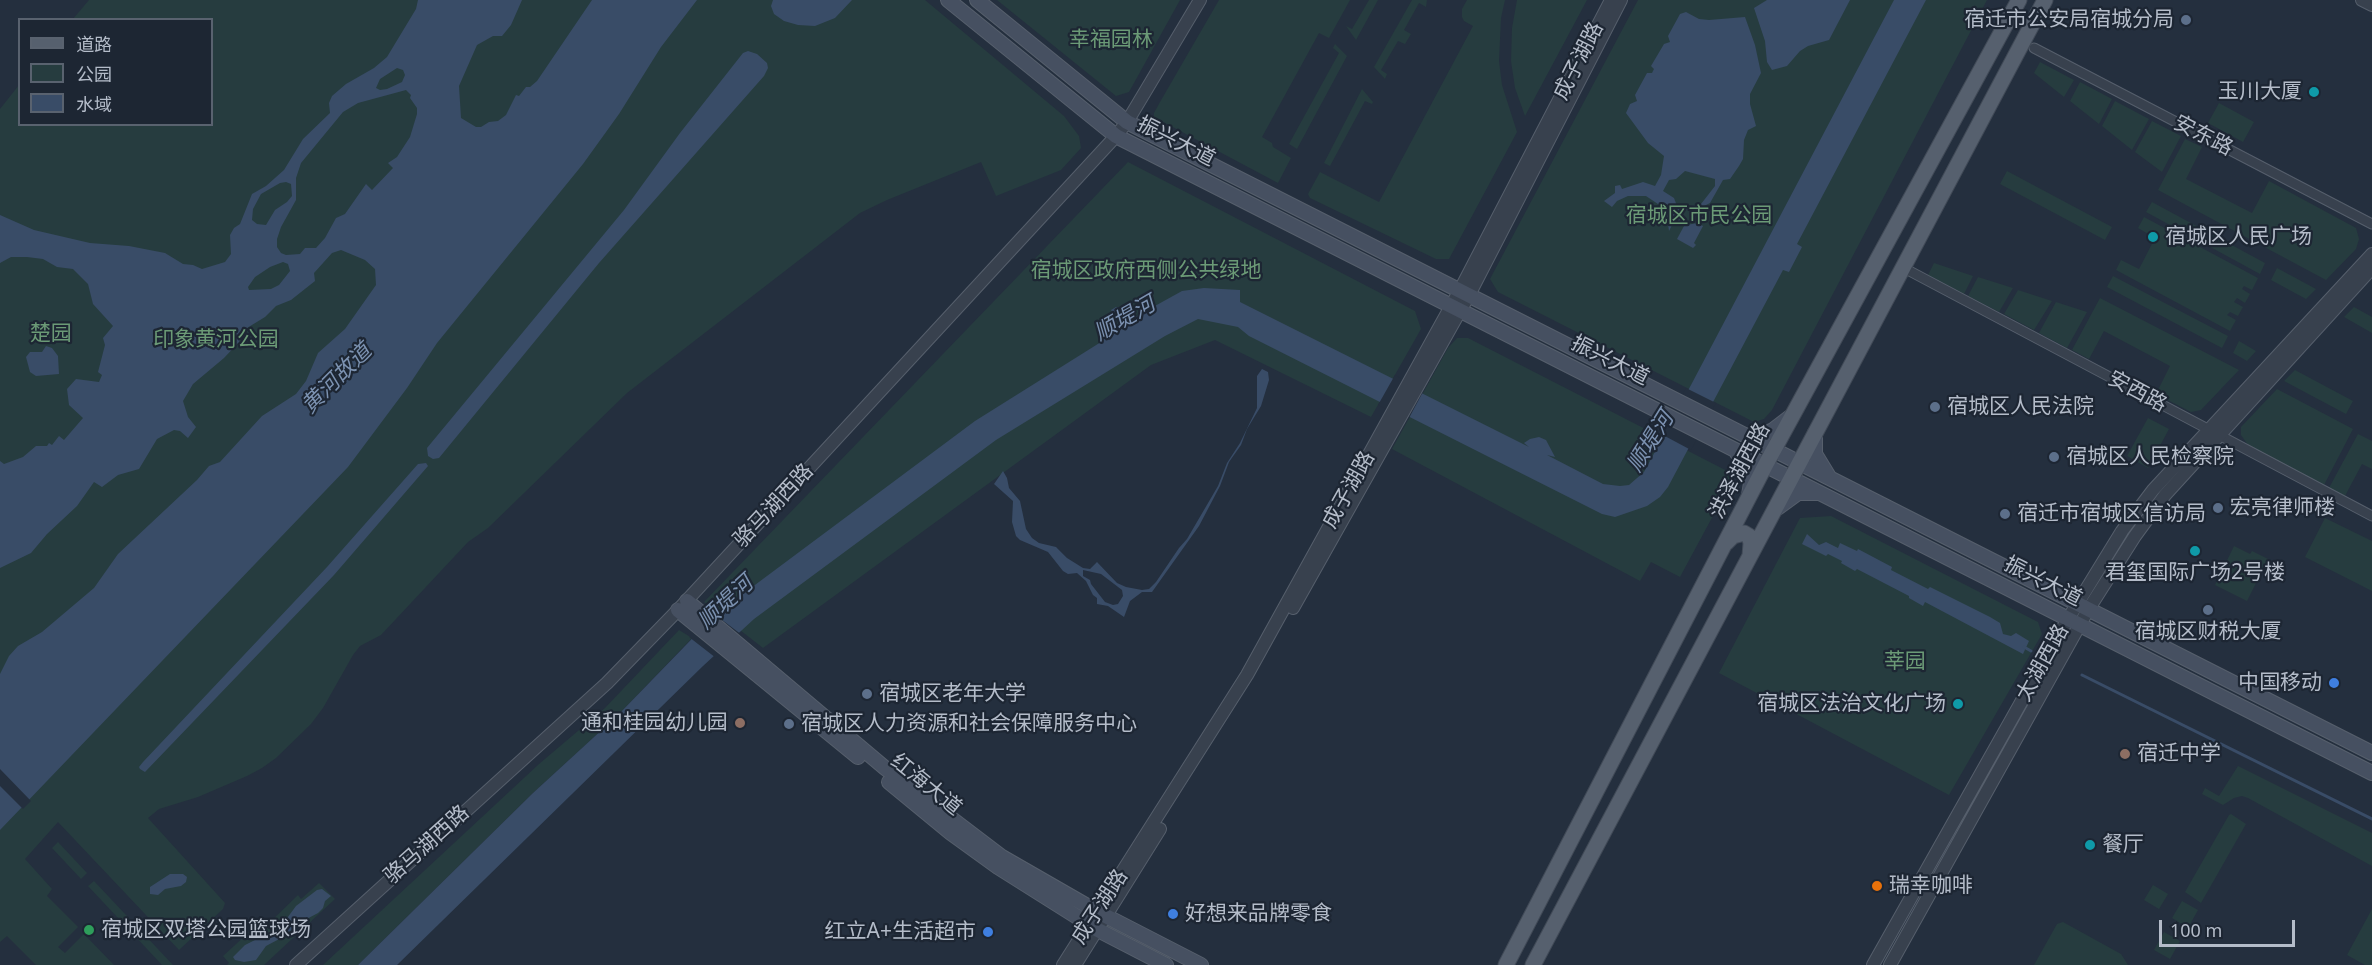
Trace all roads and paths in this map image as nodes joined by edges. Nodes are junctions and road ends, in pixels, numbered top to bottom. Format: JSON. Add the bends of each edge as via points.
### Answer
{"nodes":[{"id":1,"x":948,"y":0,"type":"edge"},
{"id":2,"x":977,"y":0,"type":"edge"},
{"id":3,"x":1200,"y":0,"type":"edge"},
{"id":4,"x":1611,"y":0,"type":"edge"},
{"id":5,"x":1621,"y":0,"type":"edge"},
{"id":6,"x":2019,"y":0,"type":"edge"},
{"id":7,"x":2045,"y":0,"type":"edge"},
{"id":8,"x":2362,"y":0,"type":"edge"},
{"id":9,"x":2372,"y":5,"type":"edge"},
{"id":10,"x":2034,"y":48,"type":"dead end"},
{"id":11,"x":1127,"y":122,"type":"junction"},
{"id":12,"x":1116,"y":136,"type":"junction"},
{"id":13,"x":2372,"y":224,"type":"edge"},
{"id":14,"x":2372,"y":254,"type":"edge"},
{"id":15,"x":1902,"y":267,"type":"junction"},
{"id":16,"x":2372,"y":268,"type":"edge"},
{"id":17,"x":1464,"y":293,"type":"junction"},
{"id":18,"x":1456,"y":307,"type":"junction"},
{"id":19,"x":1807,"y":389,"type":"junction"},
{"id":20,"x":1834,"y":398,"type":"junction"},
{"id":21,"x":1794,"y":414,"type":"junction"},
{"id":22,"x":1728,"y":427,"type":"junction"},
{"id":23,"x":1815,"y":433,"type":"junction"},
{"id":24,"x":2214,"y":434,"type":"junction"},
{"id":25,"x":1747,"y":436,"type":"junction"},
{"id":26,"x":1726,"y":444,"type":"junction"},
{"id":27,"x":1774,"y":450,"type":"junction"},
{"id":28,"x":1800,"y":463,"type":"junction"},
{"id":29,"x":1766,"y":464,"type":"junction"},
{"id":30,"x":1792,"y":477,"type":"junction"},
{"id":31,"x":1831,"y":479,"type":"junction"},
{"id":32,"x":1855,"y":491,"type":"junction"},
{"id":33,"x":1823,"y":493,"type":"junction"},
{"id":34,"x":1749,"y":498,"type":"junction"},
{"id":35,"x":1847,"y":505,"type":"junction"},
{"id":36,"x":1774,"y":511,"type":"junction"},
{"id":37,"x":2372,"y":516,"type":"edge"},
{"id":38,"x":1725,"y":544,"type":"junction"},
{"id":39,"x":1750,"y":556,"type":"junction"},
{"id":40,"x":2017,"y":574,"type":"junction"},
{"id":41,"x":2009,"y":588,"type":"junction"},
{"id":42,"x":683,"y":606,"type":"junction"},
{"id":43,"x":2082,"y":607,"type":"junction"},
{"id":44,"x":2074,"y":622,"type":"junction"},
{"id":45,"x":2144,"y":638,"type":"junction"},
{"id":46,"x":2136,"y":653,"type":"junction"},
{"id":47,"x":749,"y":661,"type":"junction"},
{"id":48,"x":2372,"y":753,"type":"edge"},
{"id":49,"x":2372,"y":773,"type":"edge"},
{"id":50,"x":1101,"y":914,"type":"junction"},
{"id":51,"x":1093,"y":927,"type":"junction"},
{"id":52,"x":296,"y":965,"type":"edge"},
{"id":53,"x":1063,"y":965,"type":"edge"},
{"id":54,"x":1075,"y":965,"type":"edge"},
{"id":55,"x":1166,"y":965,"type":"edge"},
{"id":56,"x":1201,"y":965,"type":"edge"},
{"id":57,"x":1506,"y":965,"type":"edge"},
{"id":58,"x":1533,"y":965,"type":"edge"},
{"id":59,"x":1873,"y":965,"type":"edge"},
{"id":60,"x":1890,"y":965,"type":"edge"}],
"edges":[{"from":1,"to":12,"type":"main road","name":"振兴大道"},
{"from":2,"to":11,"type":"main road","name":"振兴大道"},
{"from":3,"to":11,"type":"street","name":"骆马湖西路"},
{"from":4,"to":17,"type":"street","name":"成子湖路"},
{"from":5,"to":17,"type":"street","name":"成子湖路"},
{"from":6,"to":19,"type":"main road","name":"洪泽湖西路"},
{"from":7,"to":15,"type":"main road"},
{"from":8,"to":9,"type":"street"},
{"from":10,"to":13,"type":"street","name":"安东路"},
{"from":11,"to":12,"type":"street","name":"骆马湖西路"},
{"from":11,"to":17,"type":"main road","name":"振兴大道"},
{"from":12,"to":18,"type":"main road","name":"振兴大道"},
{"from":12,"to":42,"type":"street","name":"骆马湖西路"},
{"from":14,"to":24,"type":"street","name":"太湖西路"},
{"from":15,"to":20,"type":"main road"},
{"from":15,"to":24,"type":"street","name":"安西路"},
{"from":16,"to":24,"type":"street","name":"太湖西路"},
{"from":17,"to":18,"type":"street","name":"成子湖路"},
{"from":17,"to":22,"type":"main road","name":"振兴大道"},
{"from":18,"to":26,"type":"main road","name":"振兴大道"},
{"from":18,"to":50,"type":"street","name":"成子湖路","via":[[1254,679]]},
{"from":19,"to":20,"type":"main road","via":[[1817,403]]},
{"from":19,"to":21,"type":"main road","name":"洪泽湖西路"},
{"from":20,"to":23,"type":"main road"},
{"from":21,"to":25,"type":"main road","via":[[1773,430]]},
{"from":21,"to":27,"type":"main road","name":"洪泽湖西路"},
{"from":22,"to":25,"type":"main road","name":"振兴大道"},
{"from":22,"to":26,"type":"main road"},
{"from":23,"to":28,"type":"main road"},
{"from":23,"to":31,"type":"main road","via":[[1815,454]]},
{"from":24,"to":37,"type":"street","name":"安西路"},
{"from":24,"to":43,"type":"street","name":"太湖西路"},
{"from":25,"to":27,"type":"main road","name":"振兴大道"},
{"from":26,"to":29,"type":"main road","name":"振兴大道"},
{"from":26,"to":34,"type":"main road","via":[[1748,467]]},
{"from":27,"to":28,"type":"main road","name":"振兴大道"},
{"from":27,"to":29,"type":"main road","name":"洪泽湖西路"},
{"from":28,"to":30,"type":"main road"},
{"from":28,"to":31,"type":"main road","name":"振兴大道"},
{"from":29,"to":30,"type":"main road","name":"振兴大道"},
{"from":29,"to":34,"type":"main road","name":"洪泽湖西路"},
{"from":30,"to":33,"type":"main road","name":"振兴大道"},
{"from":30,"to":36,"type":"main road"},
{"from":31,"to":32,"type":"main road","name":"振兴大道"},
{"from":32,"to":35,"type":"main road","via":[[1848,496]]},
{"from":32,"to":40,"type":"main road","name":"振兴大道"},
{"from":33,"to":35,"type":"main road","name":"振兴大道"},
{"from":33,"to":36,"type":"main road","via":[[1798,493]]},
{"from":34,"to":38,"type":"main road","name":"洪泽湖西路"},
{"from":35,"to":41,"type":"main road","name":"振兴大道"},
{"from":36,"to":39,"type":"main road"},
{"from":38,"to":39,"type":"main road","via":[[1744,533],[1751,543]]},
{"from":38,"to":57,"type":"main road","name":"洪泽湖西路"},
{"from":39,"to":58,"type":"main road"},
{"from":40,"to":41,"type":"main road","via":[[2020,586]]},
{"from":40,"to":43,"type":"main road","name":"振兴大道"},
{"from":41,"to":44,"type":"main road","name":"振兴大道"},
{"from":42,"to":47,"type":"main road"},
{"from":42,"to":52,"type":"street","name":"骆马湖西路","via":[[607,683]]},
{"from":43,"to":44,"type":"street","name":"太湖西路"},
{"from":43,"to":45,"type":"main road","name":"振兴大道"},
{"from":44,"to":46,"type":"main road","name":"振兴大道"},
{"from":44,"to":59,"type":"street","name":"太湖西路"},
{"from":44,"to":60,"type":"street","name":"太湖西路"},
{"from":45,"to":46,"type":"main road","via":[[2135,643]]},
{"from":45,"to":48,"type":"main road","name":"振兴大道"},
{"from":46,"to":49,"type":"main road","name":"振兴大道"},
{"from":47,"to":50,"type":"main road","name":"红海大道","via":[[1002,857]]},
{"from":47,"to":51,"type":"main road","name":"红海大道","via":[[951,833]]},
{"from":50,"to":51,"type":"street","name":"成子湖路"},
{"from":50,"to":56,"type":"main road","name":"红海大道"},
{"from":51,"to":53,"type":"street","name":"成子湖路"},
{"from":51,"to":54,"type":"street","name":"成子湖路"},
{"from":51,"to":55,"type":"main road","name":"红海大道"}]}
